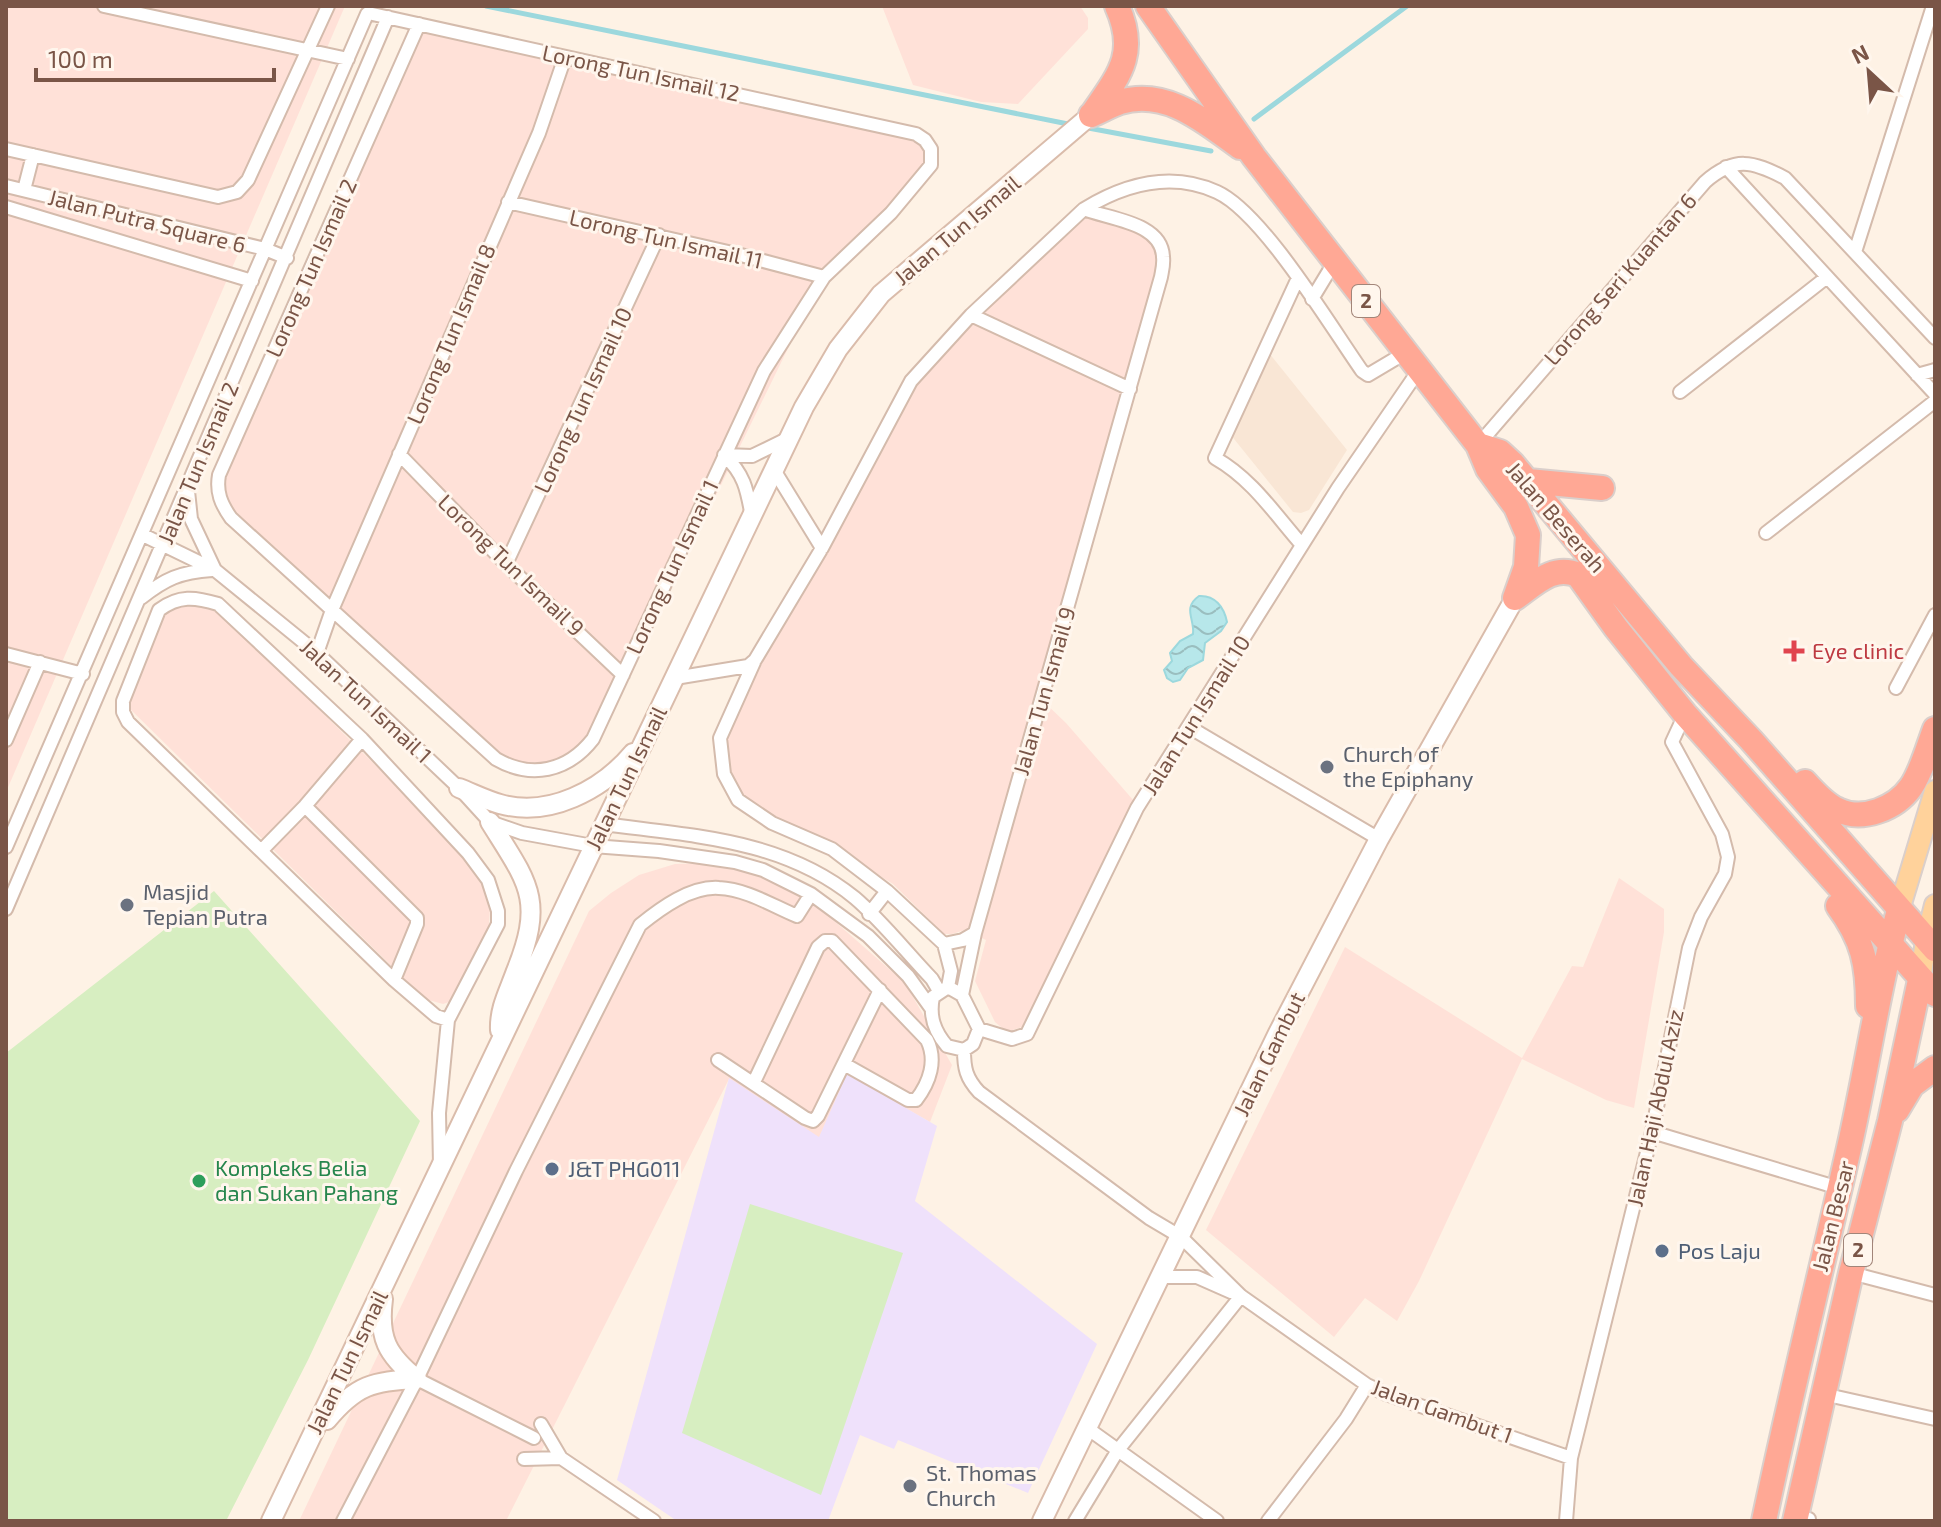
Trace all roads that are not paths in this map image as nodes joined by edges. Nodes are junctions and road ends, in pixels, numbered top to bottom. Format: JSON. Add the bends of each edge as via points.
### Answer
{"nodes":[{"id":1,"x":104,"y":6,"type":"edge"},
{"id":2,"x":328,"y":6,"type":"edge"},
{"id":3,"x":1117,"y":6,"type":"edge"},
{"id":4,"x":1148,"y":6,"type":"edge"},
{"id":5,"x":1933,"y":6,"type":"edge"},
{"id":6,"x":367,"y":14,"type":"joint"},
{"id":7,"x":388,"y":17,"type":"junction"},
{"id":8,"x":419,"y":24,"type":"junction"},
{"id":9,"x":307,"y":51,"type":"junction"},
{"id":10,"x":565,"y":57,"type":"junction"},
{"id":11,"x":348,"y":59,"type":"junction"},
{"id":12,"x":1088,"y":119,"type":"junction"},
{"id":13,"x":916,"y":134,"type":"joint"},
{"id":14,"x":6,"y":149,"type":"edge"},
{"id":15,"x":33,"y":155,"type":"junction"},
{"id":16,"x":1254,"y":157,"type":"junction"},
{"id":17,"x":1726,"y":167,"type":"junction"},
{"id":18,"x":6,"y":186,"type":"edge"},
{"id":19,"x":24,"y":190,"type":"junction"},
{"id":20,"x":508,"y":202,"type":"junction"},
{"id":21,"x":6,"y":207,"type":"edge"},
{"id":22,"x":1084,"y":209,"type":"junction"},
{"id":23,"x":659,"y":235,"type":"junction"},
{"id":24,"x":265,"y":249,"type":"junction"},
{"id":25,"x":1855,"y":252,"type":"junction"},
{"id":26,"x":287,"y":258,"type":"junction"},
{"id":27,"x":1335,"y":260,"type":"junction"},
{"id":28,"x":824,"y":277,"type":"junction"},
{"id":29,"x":1827,"y":277,"type":"junction"},
{"id":30,"x":1298,"y":278,"type":"junction"},
{"id":31,"x":252,"y":281,"type":"junction"},
{"id":32,"x":1312,"y":299,"type":"junction"},
{"id":33,"x":971,"y":315,"type":"junction"},
{"id":34,"x":1935,"y":338,"type":"edge"},
{"id":35,"x":1412,"y":362,"type":"junction"},
{"id":36,"x":1935,"y":370,"type":"edge"},
{"id":37,"x":1917,"y":375,"type":"junction"},
{"id":38,"x":1130,"y":389,"type":"junction"},
{"id":39,"x":1680,"y":392,"type":"dead end"},
{"id":40,"x":1935,"y":394,"type":"edge"},
{"id":41,"x":1935,"y":401,"type":"edge"},
{"id":42,"x":790,"y":438,"type":"junction"},
{"id":43,"x":1478,"y":445,"type":"junction"},
{"id":44,"x":399,"y":454,"type":"junction"},
{"id":45,"x":724,"y":455,"type":"junction"},
{"id":46,"x":774,"y":470,"type":"junction"},
{"id":47,"x":1528,"y":481,"type":"junction"},
{"id":48,"x":187,"y":487,"type":"junction"},
{"id":49,"x":1602,"y":488,"type":"dead end"},
{"id":50,"x":752,"y":517,"type":"junction"},
{"id":51,"x":138,"y":533,"type":"junction"},
{"id":52,"x":1766,"y":533,"type":"dead end"},
{"id":53,"x":163,"y":544,"type":"junction"},
{"id":54,"x":1302,"y":545,"type":"junction"},
{"id":55,"x":822,"y":548,"type":"junction"},
{"id":56,"x":506,"y":564,"type":"junction"},
{"id":57,"x":215,"y":570,"type":"junction"},
{"id":58,"x":1515,"y":598,"type":"junction"},
{"id":59,"x":139,"y":599,"type":"junction"},
{"id":60,"x":332,"y":610,"type":"junction"},
{"id":61,"x":1935,"y":615,"type":"edge"},
{"id":62,"x":317,"y":653,"type":"junction"},
{"id":63,"x":6,"y":654,"type":"edge"},
{"id":64,"x":755,"y":660,"type":"junction"},
{"id":65,"x":40,"y":662,"type":"junction"},
{"id":66,"x":1681,"y":666,"type":"junction"},
{"id":67,"x":83,"y":674,"type":"junction"},
{"id":68,"x":623,"y":675,"type":"junction"},
{"id":69,"x":675,"y":678,"type":"junction"},
{"id":70,"x":105,"y":680,"type":"junction"},
{"id":71,"x":1896,"y":688,"type":"dead end"},
{"id":72,"x":127,"y":690,"type":"junction"},
{"id":73,"x":1685,"y":714,"type":"junction"},
{"id":74,"x":1189,"y":727,"type":"junction"},
{"id":75,"x":1935,"y":729,"type":"edge"},
{"id":76,"x":362,"y":739,"type":"junction"},
{"id":77,"x":646,"y":739,"type":"junction"},
{"id":78,"x":6,"y":740,"type":"edge"},
{"id":79,"x":459,"y":788,"type":"junction"},
{"id":80,"x":1935,"y":791,"type":"edge"},
{"id":81,"x":1756,"y":796,"type":"junction"},
{"id":82,"x":305,"y":806,"type":"junction"},
{"id":83,"x":490,"y":822,"type":"junction"},
{"id":84,"x":604,"y":824,"type":"junction"},
{"id":85,"x":1379,"y":839,"type":"junction"},
{"id":86,"x":593,"y":846,"type":"junction"},
{"id":87,"x":6,"y":847,"type":"edge"},
{"id":88,"x":261,"y":851,"type":"junction"},
{"id":89,"x":887,"y":891,"type":"junction"},
{"id":90,"x":811,"y":894,"type":"junction"},
{"id":91,"x":1935,"y":905,"type":"edge"},
{"id":92,"x":6,"y":909,"type":"edge"},
{"id":93,"x":1899,"y":910,"type":"junction"},
{"id":94,"x":869,"y":914,"type":"junction"},
{"id":95,"x":975,"y":933,"type":"junction"},
{"id":96,"x":944,"y":944,"type":"junction"},
{"id":97,"x":1930,"y":945,"type":"edge"},
{"id":98,"x":1890,"y":946,"type":"junction"},
{"id":99,"x":394,"y":980,"type":"junction"},
{"id":100,"x":1927,"y":987,"type":"edge"},
{"id":101,"x":944,"y":989,"type":"junction"},
{"id":102,"x":880,"y":990,"type":"junction"},
{"id":103,"x":962,"y":995,"type":"junction"},
{"id":104,"x":931,"y":1008,"type":"junction"},
{"id":105,"x":448,"y":1020,"type":"junction"},
{"id":106,"x":979,"y":1029,"type":"junction"},
{"id":107,"x":932,"y":1036,"type":"junction"},
{"id":108,"x":500,"y":1041,"type":"junction"},
{"id":109,"x":964,"y":1050,"type":"junction"},
{"id":110,"x":718,"y":1060,"type":"dead end"},
{"id":111,"x":844,"y":1064,"type":"junction"},
{"id":112,"x":1935,"y":1068,"type":"edge"},
{"id":113,"x":754,"y":1082,"type":"junction"},
{"id":114,"x":1890,"y":1121,"type":"junction"},
{"id":115,"x":1652,"y":1132,"type":"junction"},
{"id":116,"x":1848,"y":1151,"type":"junction"},
{"id":117,"x":440,"y":1168,"type":"junction"},
{"id":118,"x":1839,"y":1188,"type":"junction"},
{"id":119,"x":1181,"y":1237,"type":"junction"},
{"id":120,"x":1851,"y":1273,"type":"junction"},
{"id":121,"x":1161,"y":1277,"type":"junction"},
{"id":122,"x":385,"y":1284,"type":"junction"},
{"id":123,"x":1935,"y":1295,"type":"edge"},
{"id":124,"x":1241,"y":1296,"type":"junction"},
{"id":125,"x":417,"y":1379,"type":"junction"},
{"id":126,"x":1367,"y":1385,"type":"junction"},
{"id":127,"x":1823,"y":1394,"type":"junction"},
{"id":128,"x":1935,"y":1419,"type":"edge"},
{"id":129,"x":541,"y":1424,"type":"dead end"},
{"id":130,"x":1087,"y":1428,"type":"junction"},
{"id":131,"x":534,"y":1438,"type":"dead end"},
{"id":132,"x":310,"y":1440,"type":"junction"},
{"id":133,"x":1118,"y":1450,"type":"junction"},
{"id":134,"x":561,"y":1458,"type":"junction"},
{"id":135,"x":1571,"y":1458,"type":"junction"},
{"id":136,"x":524,"y":1459,"type":"dead end"},
{"id":137,"x":1804,"y":1520,"type":"edge"},
{"id":138,"x":271,"y":1521,"type":"edge"},
{"id":139,"x":343,"y":1521,"type":"edge"},
{"id":140,"x":654,"y":1521,"type":"edge"},
{"id":141,"x":1042,"y":1521,"type":"edge"},
{"id":142,"x":1075,"y":1521,"type":"edge"},
{"id":143,"x":1217,"y":1521,"type":"edge"},
{"id":144,"x":1268,"y":1521,"type":"edge"},
{"id":145,"x":1566,"y":1521,"type":"edge"},
{"id":146,"x":1764,"y":1521,"type":"edge"}],
"edges":[{"from":1,"to":9,"type":"street"},
{"from":2,"to":9,"type":"street","name":"Jalan Putra Square 6"},
{"from":3,"to":12,"type":"highway","via":[[1128,43],[1123,62]]},
{"from":4,"to":16,"type":"highway","name":"Jalan Beserah","number":"2"},
{"from":5,"to":25,"type":"street"},
{"from":6,"to":7,"type":"street","name":"Lorong Tun Ismail 12"},
{"from":6,"to":11,"type":"street","name":"Jalan Tun Ismail 2"},
{"from":7,"to":8,"type":"street","name":"Lorong Tun Ismail 12"},
{"from":7,"to":26,"type":"street","name":"Jalan Tun Ismail 2"},
{"from":8,"to":10,"type":"street","name":"Lorong Tun Ismail 12"},
{"from":8,"to":60,"type":"street","name":"Lorong Tun Ismail 2","via":[[217,485],[231,518]]},
{"from":9,"to":11,"type":"street"},
{"from":9,"to":15,"type":"street","name":"Jalan Putra Square 6","via":[[248,180],[227,196]]},
{"from":10,"to":13,"type":"street","name":"Lorong Tun Ismail 12"},
{"from":10,"to":20,"type":"street","name":"Lorong Tun Ismail 8"},
{"from":11,"to":24,"type":"street","name":"Jalan Tun Ismail 2"},
{"from":12,"to":16,"type":"highway","number":"2","via":[[1122,102],[1152,98],[1179,106]]},
{"from":12,"to":42,"type":"main road","name":"Jalan Tun Ismail","via":[[881,294],[838,349]]},
{"from":13,"to":28,"type":"street","name":"Lorong Tun Ismail 1","via":[[931,149],[931,165],[891,213]]},
{"from":14,"to":15,"type":"street","name":"Jalan Putra Square 6"},
{"from":15,"to":19,"type":"street"},
{"from":16,"to":27,"type":"highway","name":"Jalan Beserah","number":"2"},
{"from":17,"to":25,"type":"street","via":[[1748,163],[1785,178]]},
{"from":17,"to":29,"type":"street"},
{"from":17,"to":43,"type":"street","name":"Lorong Seri Kuantan 6","via":[[1667,223]]},
{"from":18,"to":19,"type":"street","name":"Jalan Putra Square 6"},
{"from":19,"to":24,"type":"street","name":"Jalan Putra Square 6"},
{"from":20,"to":23,"type":"street","name":"Lorong Tun Ismail 11"},
{"from":20,"to":44,"type":"street","name":"Lorong Tun Ismail 8"},
{"from":21,"to":31,"type":"street","name":"Jalan Putra Square 6"},
{"from":22,"to":30,"type":"street","via":[[1149,182],[1199,186],[1220,193],[1247,216]]},
{"from":22,"to":33,"type":"street"},
{"from":22,"to":38,"type":"street","name":"Jalan Tun Ismail 9","via":[[1142,228],[1164,256]]},
{"from":23,"to":28,"type":"street","name":"Lorong Tun Ismail 11"},
{"from":23,"to":56,"type":"street","name":"Lorong Tun Ismail 10"},
{"from":24,"to":26,"type":"street","name":"Jalan Putra Square 6"},
{"from":24,"to":31,"type":"street","name":"Jalan Tun Ismail 2"},
{"from":25,"to":34,"type":"street"},
{"from":26,"to":48,"type":"street","name":"Jalan Tun Ismail 2"},
{"from":27,"to":32,"type":"street"},
{"from":27,"to":35,"type":"highway","name":"Jalan Beserah","number":"2"},
{"from":28,"to":45,"type":"street","name":"Lorong Tun Ismail 1","via":[[764,371]]},
{"from":29,"to":37,"type":"street"},
{"from":29,"to":39,"type":"street"},
{"from":30,"to":32,"type":"street"},
{"from":30,"to":54,"type":"street","via":[[1215,458],[1251,483]]},
{"from":31,"to":51,"type":"street","name":"Jalan Tun Ismail 2"},
{"from":32,"to":35,"type":"street","via":[[1368,375]]},
{"from":33,"to":38,"type":"street"},
{"from":33,"to":55,"type":"street","via":[[911,381]]},
{"from":35,"to":43,"type":"highway","name":"Jalan Beserah","number":"2"},
{"from":35,"to":54,"type":"street","name":"Jalan Tun Ismail 10"},
{"from":36,"to":37,"type":"street"},
{"from":37,"to":40,"type":"street"},
{"from":38,"to":95,"type":"street","name":"Jalan Tun Ismail 9"},
{"from":41,"to":52,"type":"street"},
{"from":42,"to":45,"type":"street","via":[[752,456]]},
{"from":42,"to":46,"type":"main road","name":"Jalan Tun Ismail"},
{"from":43,"to":47,"type":"highway","name":"Jalan Beserah","number":"2","via":[[1500,452]]},
{"from":43,"to":58,"type":"highway","number":"2","via":[[1528,535],[1526,567]]},
{"from":44,"to":56,"type":"street","name":"Lorong Tun Ismail 9"},
{"from":44,"to":60,"type":"street","name":"Lorong Tun Ismail 8"},
{"from":45,"to":50,"type":"street","via":[[738,469]]},
{"from":45,"to":68,"type":"street","name":"Lorong Tun Ismail 1"},
{"from":46,"to":50,"type":"main road","name":"Jalan Tun Ismail"},
{"from":46,"to":55,"type":"street"},
{"from":47,"to":49,"type":"highway"},
{"from":47,"to":66,"type":"highway","name":"Jalan Beserah","number":"2"},
{"from":48,"to":53,"type":"street","name":"Jalan Tun Ismail 2"},
{"from":48,"to":57,"type":"street","via":[[191,519]]},
{"from":50,"to":69,"type":"main road","name":"Jalan Tun Ismail"},
{"from":51,"to":53,"type":"street","name":"Jalan Tun Ismail 1"},
{"from":51,"to":67,"type":"street","name":"Jalan Tun Ismail 2","via":[[137,551]]},
{"from":53,"to":57,"type":"street","name":"Jalan Tun Ismail 1"},
{"from":53,"to":59,"type":"street","name":"Jalan Tun Ismail 2"},
{"from":54,"to":74,"type":"street","name":"Jalan Tun Ismail 10"},
{"from":55,"to":64,"type":"street"},
{"from":56,"to":68,"type":"street","name":"Lorong Tun Ismail 9"},
{"from":57,"to":59,"type":"street","via":[[165,579]]},
{"from":57,"to":62,"type":"street","name":"Jalan Tun Ismail 1"},
{"from":58,"to":73,"type":"highway","name":"Jalan Beserah","via":[[1557,571],[1578,575]]},
{"from":58,"to":85,"type":"main road","name":"Jalan Gambut"},
{"from":59,"to":70,"type":"street","name":"Jalan Tun Ismail 2"},
{"from":60,"to":62,"type":"street","name":"Lorong Tun Ismail 8"},
{"from":60,"to":68,"type":"street","name":"Lorong Tun Ismail 1","via":[[513,769],[551,768],[586,748]]},
{"from":61,"to":71,"type":"street"},
{"from":62,"to":79,"type":"street","name":"Jalan Tun Ismail 1"},
{"from":63,"to":65,"type":"street"},
{"from":64,"to":69,"type":"street","via":[[748,666]]},
{"from":64,"to":89,"type":"street","via":[[720,738],[721,763],[732,792],[758,815],[832,849]]},
{"from":65,"to":67,"type":"street"},
{"from":65,"to":78,"type":"street"},
{"from":66,"to":75,"type":"highway","via":[[1729,699],[1806,784],[1837,810],[1858,816],[1900,798],[1911,787]]},
{"from":66,"to":93,"type":"highway","name":"Jalan Beserah","number":"2"},
{"from":67,"to":87,"type":"street","name":"Jalan Tun Ismail 2"},
{"from":69,"to":77,"type":"main road","name":"Jalan Tun Ismail"},
{"from":70,"to":72,"type":"street"},
{"from":70,"to":92,"type":"street","name":"Jalan Tun Ismail 2"},
{"from":72,"to":76,"type":"street","via":[[159,610],[194,596],[218,604]]},
{"from":72,"to":88,"type":"street","via":[[123,712],[128,722]]},
{"from":73,"to":81,"type":"highway","name":"Jalan Beserah"},
{"from":73,"to":115,"type":"street","name":"Jalan Haji Abdul Aziz","via":[[1672,742],[1722,834],[1728,857],[1689,948]]},
{"from":74,"to":85,"type":"street"},
{"from":74,"to":106,"type":"street","name":"Jalan Tun Ismail 10","via":[[1137,808],[1027,1034],[1012,1039]]},
{"from":76,"to":82,"type":"street"},
{"from":76,"to":105,"type":"street","via":[[468,853],[488,880],[498,911],[498,924]]},
{"from":77,"to":79,"type":"main road","via":[[597,786],[560,803],[501,805]]},
{"from":77,"to":84,"type":"main road","name":"Jalan Tun Ismail"},
{"from":79,"to":83,"type":"street","name":"Jalan Tun Ismail 1"},
{"from":80,"to":93,"type":"main road"},
{"from":81,"to":98,"type":"highway","name":"Jalan Beserah"},
{"from":81,"to":116,"type":"highway","via":[[1846,918],[1868,970]]},
{"from":82,"to":88,"type":"street"},
{"from":82,"to":99,"type":"street","via":[[417,918]]},
{"from":83,"to":86,"type":"street","name":"Jalan Tun Ismail 1"},
{"from":83,"to":108,"type":"main road","via":[[526,882],[533,912],[499,1014]]},
{"from":84,"to":86,"type":"main road","name":"Jalan Tun Ismail"},
{"from":84,"to":94,"type":"street","via":[[758,847],[817,874]]},
{"from":85,"to":119,"type":"main road","name":"Jalan Gambut","via":[[1278,1033]]},
{"from":86,"to":90,"type":"street","name":"Jalan Tun Ismail 1","via":[[735,862]]},
{"from":86,"to":108,"type":"main road","name":"Jalan Tun Ismail"},
{"from":88,"to":99,"type":"street"},
{"from":89,"to":94,"type":"street"},
{"from":89,"to":96,"type":"street"},
{"from":90,"to":104,"type":"street","name":"Jalan Tun Ismail 1","via":[[868,936]]},
{"from":90,"to":125,"type":"street","via":[[797,916],[718,887],[692,893],[640,925]]},
{"from":91,"to":97,"type":"main road"},
{"from":93,"to":97,"type":"highway","name":"Jalan Beserah","number":"2"},
{"from":93,"to":98,"type":"highway","name":"Jalan Besar","number":"2"},
{"from":94,"to":101,"type":"street"},
{"from":95,"to":96,"type":"street"},
{"from":95,"to":103,"type":"street","name":"Jalan Tun Ismail 9"},
{"from":96,"to":101,"type":"street","via":[[951,971]]},
{"from":97,"to":100,"type":"main road"},
{"from":98,"to":100,"type":"highway","name":"Jalan Beserah"},
{"from":98,"to":116,"type":"highway","name":"Jalan Besar","number":"2"},
{"from":99,"to":105,"type":"street"},
{"from":100,"to":114,"type":"highway","name":"Jalan Besar","number":"2"},
{"from":101,"to":103,"type":"street"},
{"from":101,"to":104,"type":"street","via":[[933,997]]},
{"from":102,"to":107,"type":"street"},
{"from":102,"to":111,"type":"street"},
{"from":102,"to":113,"type":"street","via":[[832,941],[825,941]]},
{"from":103,"to":106,"type":"street"},
{"from":104,"to":107,"type":"street"},
{"from":105,"to":117,"type":"street"},
{"from":106,"to":109,"type":"street"},
{"from":107,"to":109,"type":"street"},
{"from":107,"to":111,"type":"street","via":[[933,1064],[916,1100]]},
{"from":108,"to":117,"type":"main road","name":"Jalan Tun Ismail"},
{"from":109,"to":119,"type":"street","name":"Jalan Gambut 1","via":[[964,1068],[979,1092]]},
{"from":110,"to":113,"type":"street"},
{"from":111,"to":113,"type":"street","via":[[813,1121]]},
{"from":112,"to":114,"type":"highway","via":[[1912,1085]]},
{"from":114,"to":120,"type":"highway","name":"Jalan Besar","number":"2"},
{"from":115,"to":118,"type":"street"},
{"from":115,"to":135,"type":"street","name":"Jalan Haji Abdul Aziz"},
{"from":116,"to":118,"type":"highway","name":"Jalan Besar","number":"2"},
{"from":117,"to":122,"type":"main road","name":"Jalan Tun Ismail"},
{"from":118,"to":146,"type":"highway","name":"Jalan Besar","number":"2"},
{"from":119,"to":121,"type":"main road","name":"Jalan Gambut"},
{"from":119,"to":124,"type":"street","name":"Jalan Gambut 1"},
{"from":120,"to":123,"type":"street"},
{"from":120,"to":127,"type":"highway","name":"Jalan Besar","number":"2"},
{"from":121,"to":124,"type":"street","name":"Jalan Gambut 1","via":[[1197,1277]]},
{"from":121,"to":130,"type":"main road","name":"Jalan Gambut"},
{"from":122,"to":125,"type":"main road","via":[[380,1319],[385,1344]]},
{"from":122,"to":132,"type":"main road","name":"Jalan Tun Ismail"},
{"from":124,"to":126,"type":"street","name":"Jalan Gambut 1"},
{"from":124,"to":133,"type":"street"},
{"from":125,"to":131,"type":"street"},
{"from":125,"to":132,"type":"main road","via":[[366,1385],[344,1400]]},
{"from":125,"to":139,"type":"street"},
{"from":126,"to":135,"type":"street","name":"Jalan Gambut 1"},
{"from":126,"to":144,"type":"street"},
{"from":127,"to":128,"type":"street"},
{"from":127,"to":137,"type":"highway","name":"Jalan Besar","number":"2"},
{"from":129,"to":134,"type":"street"},
{"from":130,"to":133,"type":"street"},
{"from":130,"to":141,"type":"main road","name":"Jalan Gambut"},
{"from":132,"to":138,"type":"main road","name":"Jalan Tun Ismail"},
{"from":133,"to":142,"type":"street"},
{"from":133,"to":143,"type":"street"},
{"from":134,"to":136,"type":"street"},
{"from":134,"to":140,"type":"street"},
{"from":135,"to":145,"type":"street","name":"Jalan Haji Abdul Aziz"}]}
